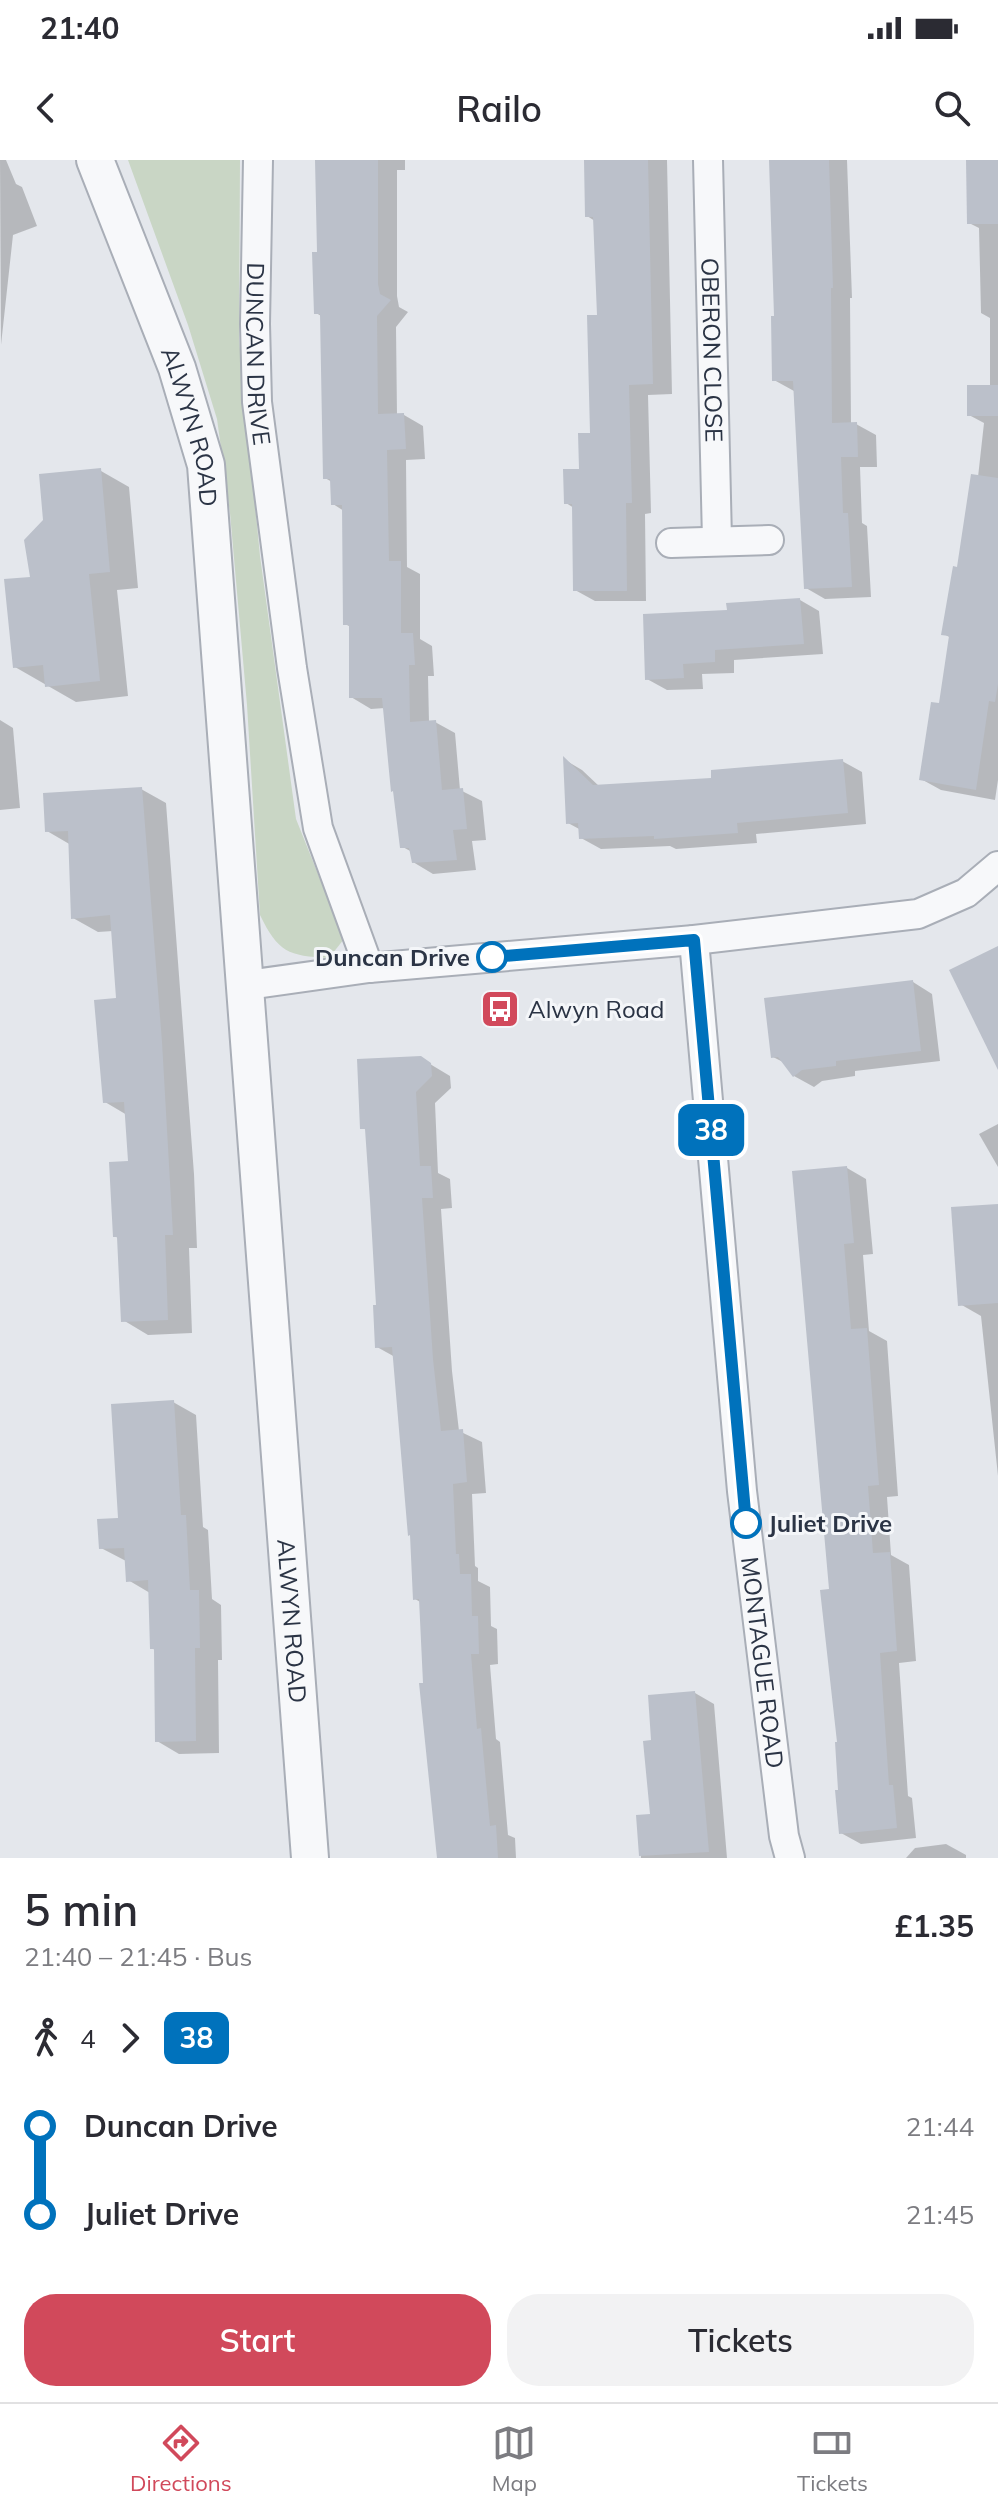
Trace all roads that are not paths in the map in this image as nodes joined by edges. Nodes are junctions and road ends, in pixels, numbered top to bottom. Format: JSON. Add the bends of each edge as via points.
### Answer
{"nodes":[{"id":1,"x":95,"y":160,"type":"edge"},
{"id":2,"x":258,"y":160,"type":"edge"},
{"id":3,"x":708,"y":160,"type":"edge"},
{"id":4,"x":717,"y":540,"type":"junction"},
{"id":5,"x":769,"y":540,"type":"dead end"},
{"id":6,"x":671,"y":543,"type":"dead end"},
{"id":7,"x":998,"y":866,"type":"edge"},
{"id":8,"x":694,"y":940,"type":"junction"},
{"id":9,"x":369,"y":968,"type":"junction"},
{"id":10,"x":247,"y":985,"type":"junction"},
{"id":11,"x":310,"y":1858,"type":"edge"},
{"id":12,"x":790,"y":1858,"type":"edge"}],
"edges":[{"from":1,"to":10,"type":"street","name":"ALWYN ROAD","via":[[177,368],[206,465]]},
{"from":2,"to":9,"type":"street","name":"DUNCAN DRIVE","via":[[257,402],[292,668],[318,828]]},
{"from":3,"to":4,"type":"street","name":"OBERON CLOSE"},
{"from":4,"to":5,"type":"street"},
{"from":4,"to":6,"type":"street"},
{"from":7,"to":8,"type":"street","via":[[966,893],[918,914]]},
{"from":8,"to":9,"type":"street"},
{"from":8,"to":12,"type":"street","name":"MONTAGUE ROAD","via":[[742,1491]]},
{"from":9,"to":10,"type":"street"},
{"from":10,"to":11,"type":"street","name":"ALWYN ROAD"}]}
